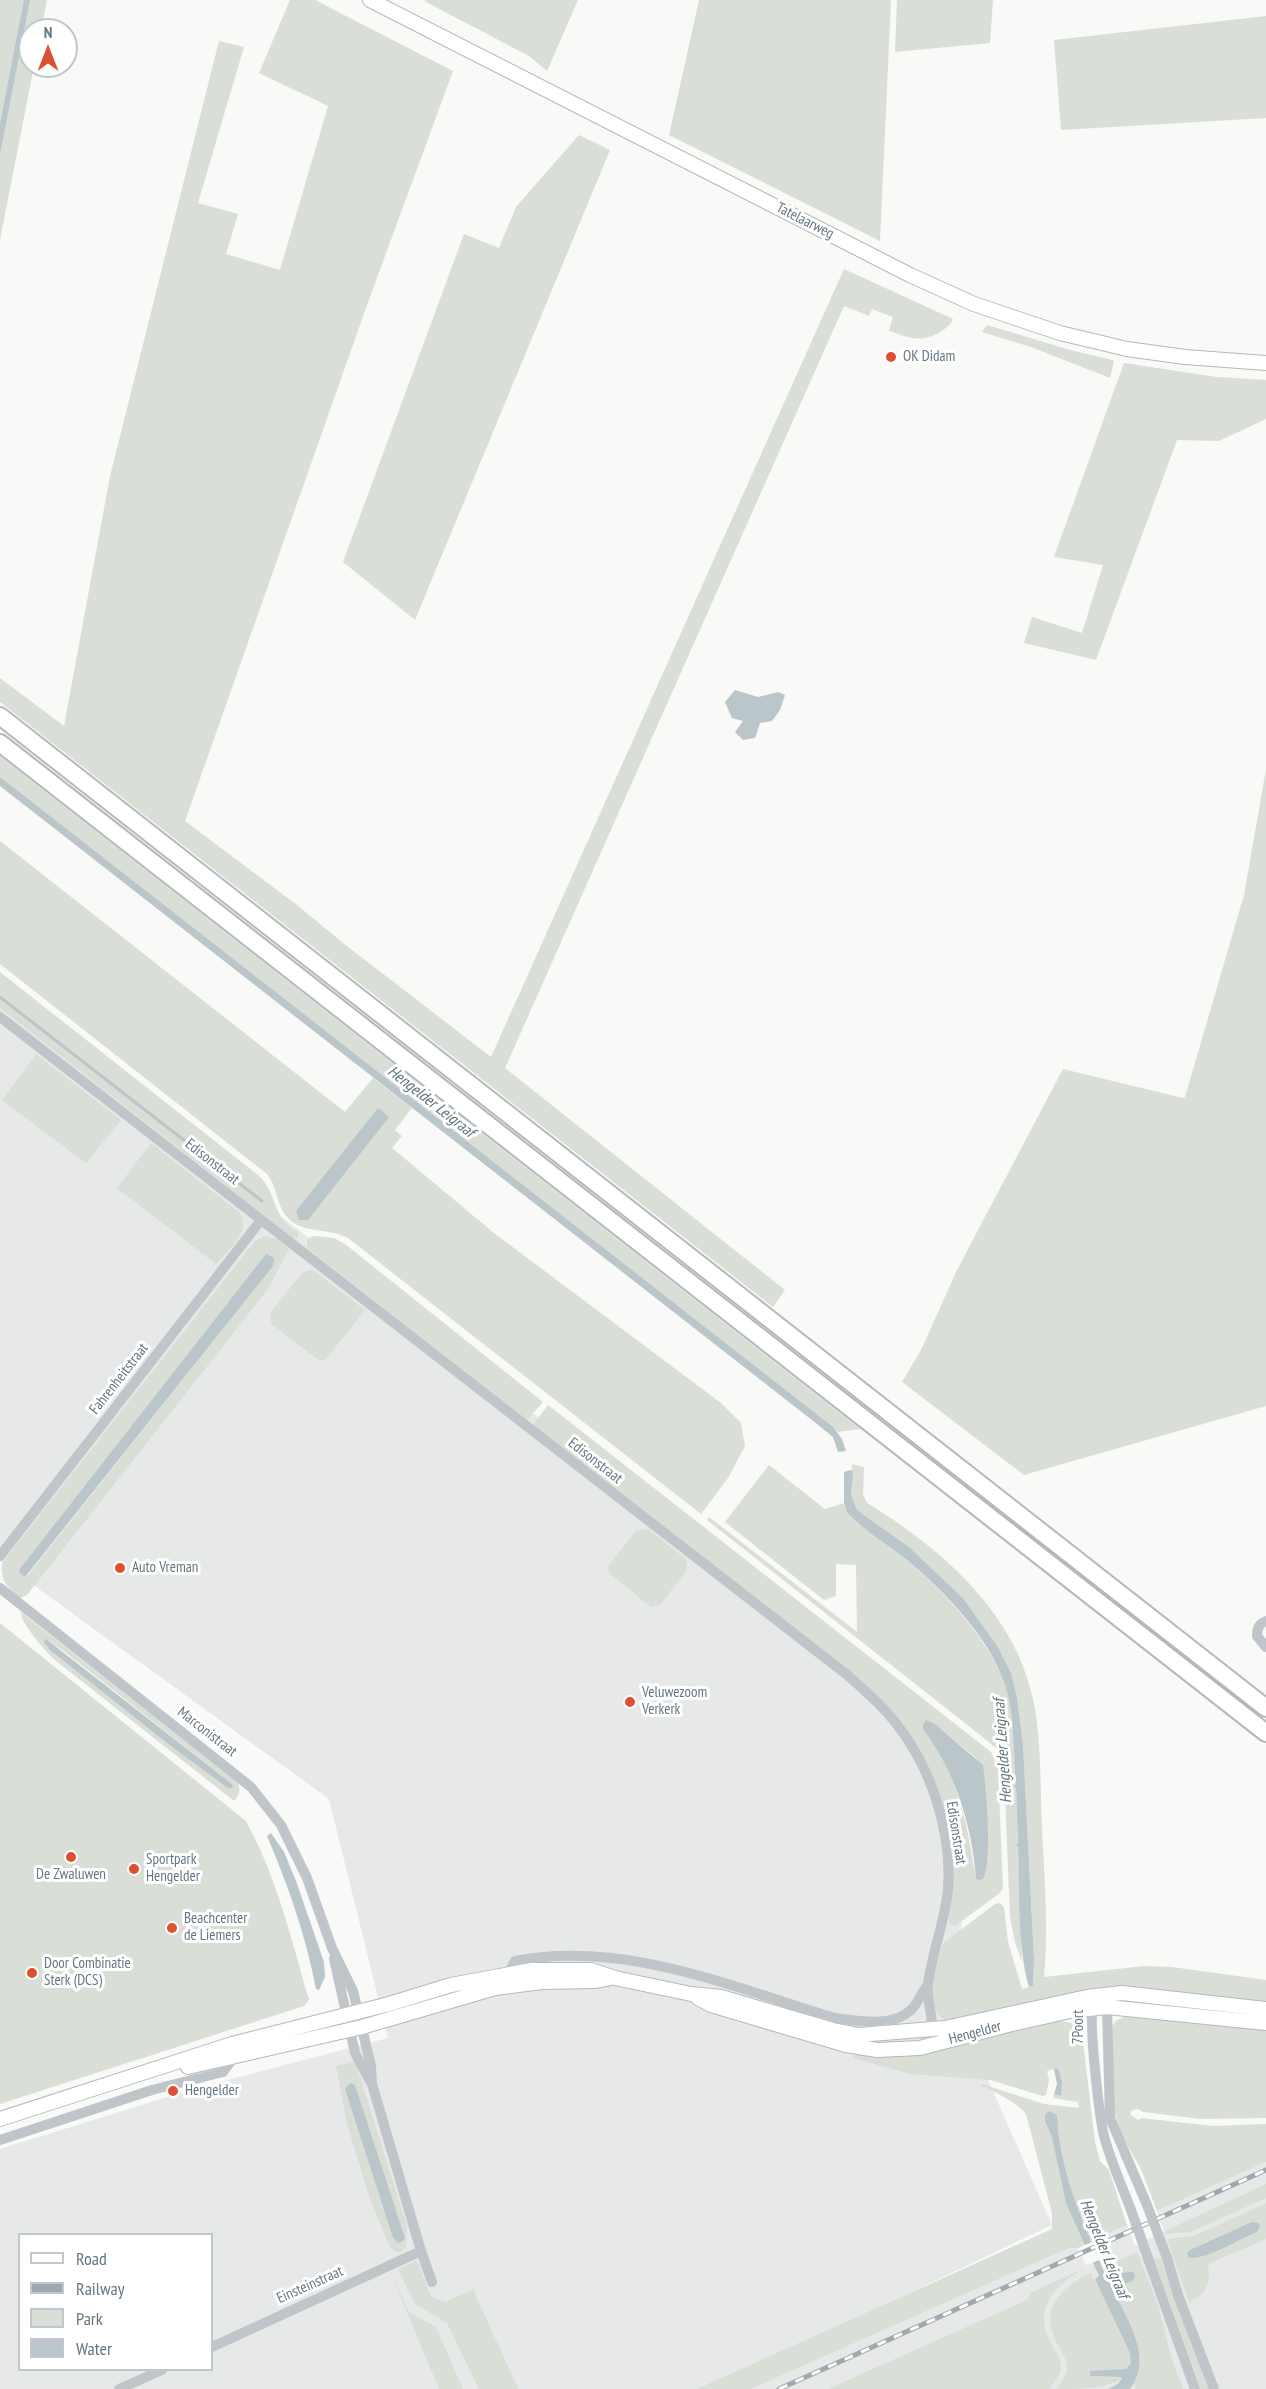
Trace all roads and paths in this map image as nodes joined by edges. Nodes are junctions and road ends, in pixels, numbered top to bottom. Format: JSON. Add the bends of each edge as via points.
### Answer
{"nodes":[{"id":1,"x":370,"y":0,"type":"edge"},
{"id":2,"x":1266,"y":363,"type":"edge"},
{"id":3,"x":0,"y":716,"type":"edge"},
{"id":4,"x":0,"y":742,"type":"edge"},
{"id":5,"x":0,"y":1017,"type":"edge"},
{"id":6,"x":261,"y":1220,"type":"junction"},
{"id":7,"x":0,"y":1556,"type":"edge"},
{"id":8,"x":0,"y":1588,"type":"edge"},
{"id":9,"x":1266,"y":1621,"type":"edge"},
{"id":10,"x":1266,"y":1647,"type":"edge"},
{"id":11,"x":1266,"y":1708,"type":"edge"},
{"id":12,"x":1266,"y":1733,"type":"edge"},
{"id":13,"x":508,"y":1973,"type":"junction"},
{"id":14,"x":615,"y":1978,"type":"junction"},
{"id":15,"x":927,"y":1986,"type":"junction"},
{"id":16,"x":691,"y":1994,"type":"junction"},
{"id":17,"x":1103,"y":2001,"type":"junction"},
{"id":18,"x":1091,"y":2008,"type":"junction"},
{"id":19,"x":1266,"y":2009,"type":"edge"},
{"id":20,"x":352,"y":2013,"type":"junction"},
{"id":21,"x":904,"y":2014,"type":"junction"},
{"id":22,"x":1266,"y":2023,"type":"edge"},
{"id":23,"x":932,"y":2024,"type":"junction"},
{"id":24,"x":355,"y":2028,"type":"junction"},
{"id":25,"x":920,"y":2048,"type":"junction"},
{"id":26,"x":234,"y":2057,"type":"junction"},
{"id":27,"x":0,"y":2118,"type":"edge"},
{"id":28,"x":0,"y":2125,"type":"edge"},
{"id":29,"x":0,"y":2140,"type":"edge"},
{"id":30,"x":421,"y":2251,"type":"junction"},
{"id":31,"x":432,"y":2282,"type":"dead end"},
{"id":32,"x":213,"y":2347,"type":"edge"},
{"id":33,"x":160,"y":2371,"type":"edge"},
{"id":34,"x":119,"y":2389,"type":"edge"},
{"id":35,"x":1195,"y":2389,"type":"edge"},
{"id":36,"x":1214,"y":2389,"type":"edge"}],
"edges":[{"from":1,"to":2,"type":"main road","name":"Tatelaarweg","via":[[974,304],[1060,333],[1127,349]]},
{"from":3,"to":11,"type":"highway"},
{"from":4,"to":12,"type":"highway"},
{"from":5,"to":6,"type":"street","name":"Edisonstraat"},
{"from":6,"to":7,"type":"street","name":"Fahrenheitstraat"},
{"from":6,"to":15,"type":"street","name":"Edisonstraat","via":[[846,1674],[897,1724],[927,1775],[940,1814],[946,1850],[948,1889]]},
{"from":8,"to":20,"type":"street","name":"Marconistraat","via":[[251,1787],[281,1825],[300,1860]]},
{"from":9,"to":10,"type":"street","via":[[1257,1629],[1257,1636]]},
{"from":13,"to":14,"type":"main road","name":"Hengelder","via":[[564,1968],[591,1970]]},
{"from":13,"to":20,"type":"main road","name":"Hengelder"},
{"from":13,"to":21,"type":"street","name":"Hengelder","via":[[515,1961],[531,1958],[623,1960],[663,1966],[835,2018],[880,2021]]},
{"from":14,"to":16,"type":"main road","name":"Hengelder"},
{"from":14,"to":24,"type":"main road","name":"Hengelder","via":[[495,1988]]},
{"from":15,"to":21,"type":"street","via":[[912,2009]]},
{"from":15,"to":23,"type":"street","name":"Edisonstraat"},
{"from":16,"to":23,"type":"main road","name":"Hengelder","via":[[721,1997],[859,2035]]},
{"from":16,"to":25,"type":"main road","name":"Hengelder","via":[[711,2005],[846,2045],[878,2050]]},
{"from":17,"to":18,"type":"main road","name":"Hengelder"},
{"from":17,"to":19,"type":"main road","name":"Hengelder","via":[[1122,1993]]},
{"from":17,"to":22,"type":"main road","name":"Hengelder"},
{"from":17,"to":23,"type":"main road","name":"Hengelder","via":[[1035,2007],[973,2023]]},
{"from":17,"to":36,"type":"street","name":"7Poort","bridge":true,"via":[[1110,2118],[1147,2205]]},
{"from":18,"to":25,"type":"main road","name":"Hengelder"},
{"from":18,"to":35,"type":"street","name":"7Poort","bridge":true,"via":[[1107,2146]]},
{"from":20,"to":24,"type":"street","name":"Marconistraat"},
{"from":20,"to":27,"type":"main road","name":"Hengelder","via":[[232,2044]]},
{"from":21,"to":23,"type":"street","name":"Hengelder","via":[[924,2015]]},
{"from":23,"to":25,"type":"street","via":[[930,2036]]},
{"from":24,"to":26,"type":"main road","name":"Hengelder"},
{"from":24,"to":30,"type":"street","via":[[355,2053],[372,2084]]},
{"from":26,"to":28,"type":"main road","name":"Hengelder","via":[[148,2077]]},
{"from":26,"to":29,"type":"street","name":"Hengelder","via":[[223,2072],[153,2090]]},
{"from":30,"to":31,"type":"street"},
{"from":30,"to":32,"type":"street","name":"Einsteinstraat"},
{"from":33,"to":34,"type":"street"}]}
